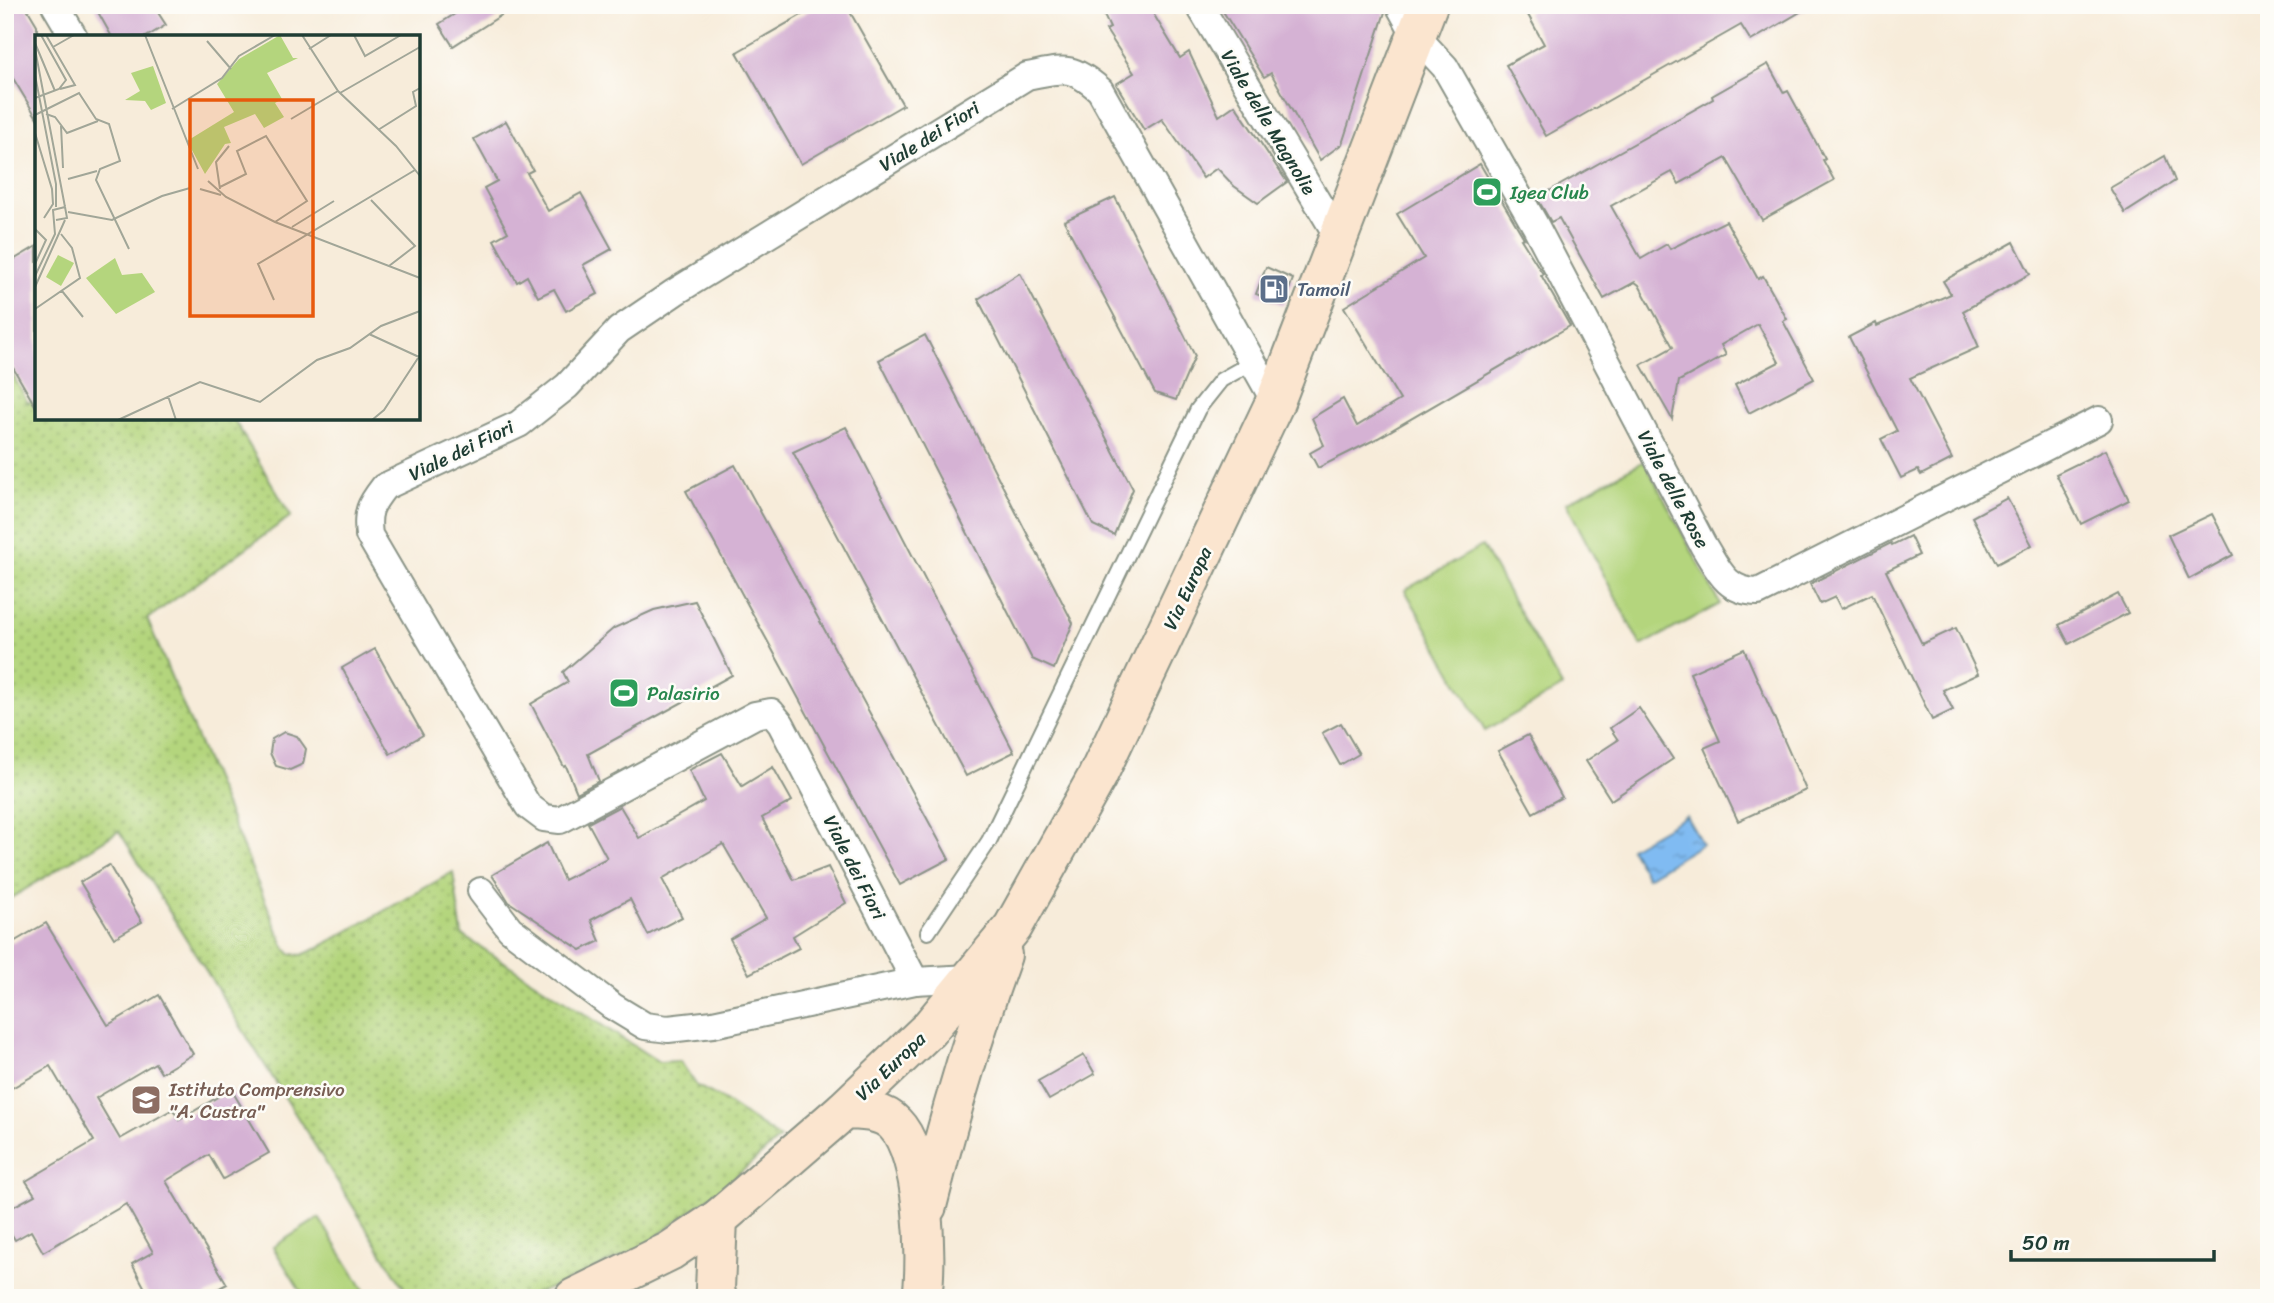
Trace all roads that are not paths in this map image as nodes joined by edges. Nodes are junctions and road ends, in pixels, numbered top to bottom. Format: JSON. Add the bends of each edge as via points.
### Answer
{"nodes":[{"id":1,"x":55,"y":5,"type":"edge"},
{"id":2,"x":1199,"y":5,"type":"edge"},
{"id":3,"x":1414,"y":15,"type":"edge"},
{"id":4,"x":73,"y":35,"type":"edge"},
{"id":5,"x":1339,"y":238,"type":"junction"},
{"id":6,"x":1252,"y":362,"type":"junction"},
{"id":7,"x":1275,"y":402,"type":"junction"},
{"id":8,"x":2099,"y":420,"type":"dead end"},
{"id":9,"x":481,"y":891,"type":"dead end"},
{"id":10,"x":1013,"y":927,"type":"junction"},
{"id":11,"x":928,"y":932,"type":"dead end"},
{"id":12,"x":970,"y":978,"type":"junction"},
{"id":13,"x":915,"y":981,"type":"junction"},
{"id":14,"x":844,"y":1110,"type":"junction"},
{"id":15,"x":924,"y":1218,"type":"junction"},
{"id":16,"x":718,"y":1219,"type":"junction"},
{"id":17,"x":923,"y":1297,"type":"edge"},
{"id":18,"x":574,"y":1298,"type":"edge"},
{"id":19,"x":718,"y":1298,"type":"edge"}],
"edges":[{"from":1,"to":4,"type":"street"},
{"from":2,"to":5,"type":"street","name":"Viale delle Magnolie"},
{"from":3,"to":5,"type":"street","name":"Via Europa"},
{"from":3,"to":8,"type":"street","name":"Viale delle Rose","via":[[1535,225],[1703,545],[1725,579],[1743,592],[1758,592]]},
{"from":5,"to":7,"type":"street","name":"Via Europa"},
{"from":6,"to":7,"type":"street","name":"Viale dei Fiori"},
{"from":6,"to":11,"type":"lane","via":[[1221,380],[1198,409],[989,841]]},
{"from":6,"to":13,"type":"street","name":"Viale dei Fiori","via":[[1100,90],[1082,75],[1065,69],[1027,76],[675,292],[619,331],[567,386],[519,424],[384,487],[374,499],[366,517],[369,535],[528,806],[544,818],[559,820],[755,715],[771,712]]},
{"from":7,"to":10,"type":"street","name":"Via Europa","via":[[1097,778]]},
{"from":9,"to":13,"type":"street","via":[[510,929],[645,1026],[667,1029],[713,1024]]},
{"from":10,"to":12,"type":"street","name":"Via Europa"},
{"from":10,"to":15,"type":"street","via":[[973,1034]]},
{"from":12,"to":13,"type":"street"},
{"from":12,"to":14,"type":"street","name":"Via Europa","via":[[928,1030]]},
{"from":14,"to":15,"type":"street","via":[[879,1113],[895,1123],[915,1170]]},
{"from":14,"to":16,"type":"street","name":"Via Europa"},
{"from":15,"to":17,"type":"street"},
{"from":16,"to":18,"type":"street","via":[[670,1251]]},
{"from":16,"to":19,"type":"street"}]}
